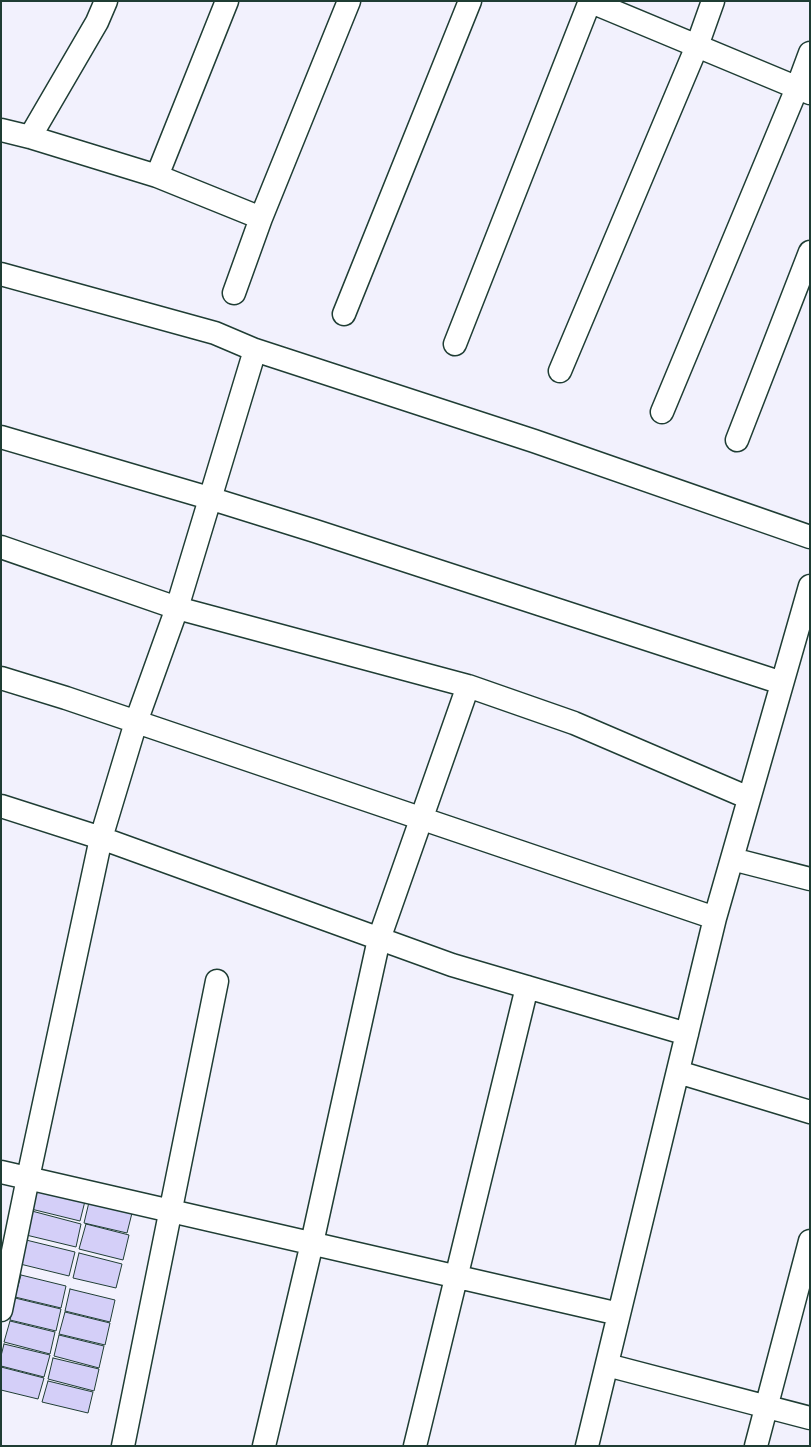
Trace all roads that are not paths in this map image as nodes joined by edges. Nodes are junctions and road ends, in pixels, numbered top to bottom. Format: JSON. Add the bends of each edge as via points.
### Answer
{"nodes":[{"id":1,"x":106,"y":1,"type":"edge"},
{"id":2,"x":227,"y":1,"type":"edge"},
{"id":3,"x":349,"y":1,"type":"edge"},
{"id":4,"x":470,"y":1,"type":"edge"},
{"id":5,"x":589,"y":1,"type":"edge"},
{"id":6,"x":713,"y":1,"type":"edge"},
{"id":7,"x":697,"y":46,"type":"junction"},
{"id":8,"x":810,"y":54,"type":"edge"},
{"id":9,"x":804,"y":91,"type":"edge"},
{"id":10,"x":1,"y":130,"type":"edge"},
{"id":11,"x":30,"y":137,"type":"junction"},
{"id":12,"x":157,"y":176,"type":"junction"},
{"id":13,"x":261,"y":218,"type":"junction"},
{"id":14,"x":810,"y":252,"type":"edge"},
{"id":15,"x":1,"y":274,"type":"edge"},
{"id":16,"x":234,"y":293,"type":"dead end"},
{"id":17,"x":344,"y":314,"type":"dead end"},
{"id":18,"x":455,"y":344,"type":"dead end"},
{"id":19,"x":255,"y":350,"type":"junction"},
{"id":20,"x":560,"y":371,"type":"dead end"},
{"id":21,"x":662,"y":412,"type":"dead end"},
{"id":22,"x":1,"y":437,"type":"edge"},
{"id":23,"x":737,"y":440,"type":"dead end"},
{"id":24,"x":209,"y":498,"type":"junction"},
{"id":25,"x":810,"y":537,"type":"edge"},
{"id":26,"x":1,"y":547,"type":"edge"},
{"id":27,"x":810,"y":586,"type":"edge"},
{"id":28,"x":176,"y":608,"type":"junction"},
{"id":29,"x":1,"y":678,"type":"edge"},
{"id":30,"x":782,"y":683,"type":"junction"},
{"id":31,"x":468,"y":686,"type":"junction"},
{"id":32,"x":136,"y":722,"type":"junction"},
{"id":33,"x":750,"y":798,"type":"junction"},
{"id":34,"x":1,"y":806,"type":"edge"},
{"id":35,"x":421,"y":819,"type":"junction"},
{"id":36,"x":101,"y":838,"type":"junction"},
{"id":37,"x":732,"y":859,"type":"junction"},
{"id":38,"x":810,"y":879,"type":"edge"},
{"id":39,"x":715,"y":918,"type":"junction"},
{"id":40,"x":379,"y":939,"type":"junction"},
{"id":41,"x":217,"y":981,"type":"dead end"},
{"id":42,"x":528,"y":987,"type":"junction"},
{"id":43,"x":687,"y":1034,"type":"junction"},
{"id":44,"x":678,"y":1072,"type":"junction"},
{"id":45,"x":810,"y":1112,"type":"edge"},
{"id":46,"x":1,"y":1172,"type":"edge"},
{"id":47,"x":28,"y":1178,"type":"junction"},
{"id":48,"x":170,"y":1211,"type":"junction"},
{"id":49,"x":810,"y":1241,"type":"edge"},
{"id":50,"x":312,"y":1243,"type":"junction"},
{"id":51,"x":457,"y":1277,"type":"junction"},
{"id":52,"x":1,"y":1310,"type":"edge"},
{"id":53,"x":619,"y":1314,"type":"junction"},
{"id":54,"x":607,"y":1365,"type":"junction"},
{"id":55,"x":767,"y":1406,"type":"junction"},
{"id":56,"x":810,"y":1418,"type":"edge"},
{"id":57,"x":123,"y":1446,"type":"edge"},
{"id":58,"x":264,"y":1446,"type":"edge"},
{"id":59,"x":415,"y":1446,"type":"edge"},
{"id":60,"x":587,"y":1446,"type":"edge"},
{"id":61,"x":756,"y":1446,"type":"edge"}],
"edges":[{"from":1,"to":11,"type":"street","via":[[97,22]]},
{"from":2,"to":12,"type":"street"},
{"from":3,"to":13,"type":"street"},
{"from":4,"to":17,"type":"street"},
{"from":5,"to":7,"type":"street"},
{"from":5,"to":18,"type":"street"},
{"from":6,"to":7,"type":"street"},
{"from":7,"to":9,"type":"street"},
{"from":7,"to":20,"type":"street"},
{"from":8,"to":9,"type":"street"},
{"from":9,"to":21,"type":"street"},
{"from":10,"to":11,"type":"street"},
{"from":11,"to":12,"type":"street"},
{"from":12,"to":13,"type":"street"},
{"from":13,"to":16,"type":"street"},
{"from":14,"to":23,"type":"street"},
{"from":15,"to":19,"type":"street","via":[[215,333]]},
{"from":19,"to":24,"type":"street"},
{"from":19,"to":25,"type":"street","via":[[534,441]]},
{"from":22,"to":24,"type":"street"},
{"from":24,"to":28,"type":"street"},
{"from":24,"to":30,"type":"street"},
{"from":26,"to":28,"type":"street"},
{"from":27,"to":30,"type":"street"},
{"from":28,"to":31,"type":"street"},
{"from":28,"to":32,"type":"street"},
{"from":29,"to":32,"type":"street"},
{"from":30,"to":33,"type":"street"},
{"from":31,"to":33,"type":"street","via":[[574,723]]},
{"from":31,"to":35,"type":"street"},
{"from":32,"to":35,"type":"street"},
{"from":32,"to":36,"type":"street"},
{"from":33,"to":37,"type":"street"},
{"from":34,"to":36,"type":"street"},
{"from":35,"to":39,"type":"street"},
{"from":35,"to":40,"type":"street"},
{"from":36,"to":40,"type":"street"},
{"from":36,"to":47,"type":"street"},
{"from":37,"to":38,"type":"street"},
{"from":37,"to":39,"type":"street"},
{"from":39,"to":43,"type":"street"},
{"from":40,"to":42,"type":"street","via":[[452,965]]},
{"from":40,"to":50,"type":"street"},
{"from":41,"to":48,"type":"street"},
{"from":42,"to":43,"type":"street"},
{"from":42,"to":51,"type":"street"},
{"from":43,"to":44,"type":"street"},
{"from":44,"to":45,"type":"street"},
{"from":44,"to":53,"type":"street"},
{"from":46,"to":47,"type":"street"},
{"from":47,"to":48,"type":"street"},
{"from":47,"to":52,"type":"street"},
{"from":48,"to":50,"type":"street"},
{"from":48,"to":57,"type":"street"},
{"from":49,"to":55,"type":"street"},
{"from":50,"to":51,"type":"street"},
{"from":50,"to":58,"type":"street"},
{"from":51,"to":53,"type":"street"},
{"from":51,"to":59,"type":"street"},
{"from":53,"to":54,"type":"street"},
{"from":54,"to":55,"type":"street"},
{"from":54,"to":60,"type":"street"},
{"from":55,"to":56,"type":"street"},
{"from":55,"to":61,"type":"street"}]}
